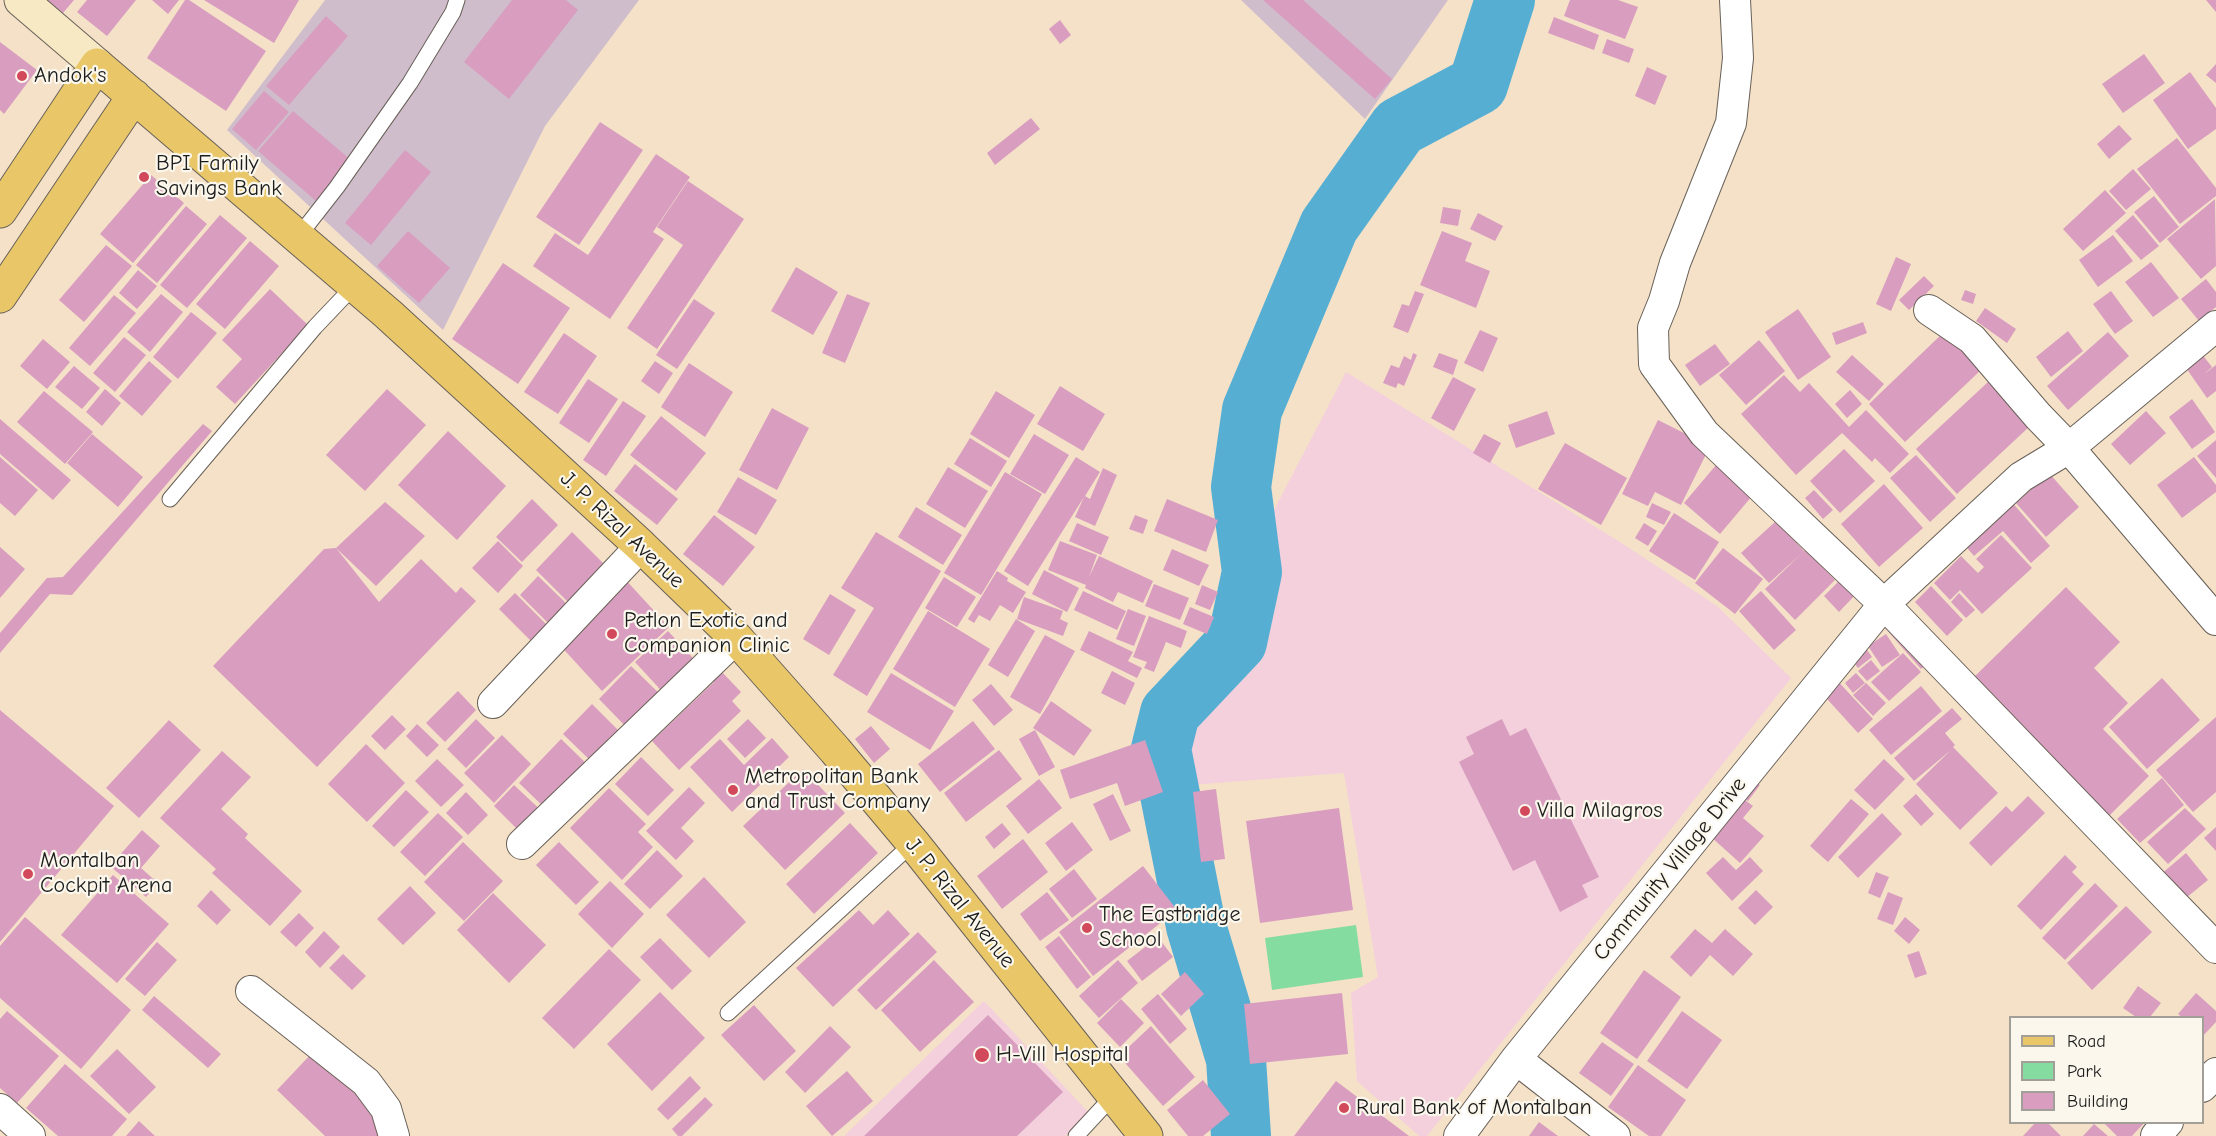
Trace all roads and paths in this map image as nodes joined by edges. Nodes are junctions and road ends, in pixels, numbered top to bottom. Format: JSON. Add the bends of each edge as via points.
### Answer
{"nodes":[{"id":1,"x":21,"y":0,"type":"edge"},
{"id":2,"x":457,"y":0,"type":"edge"},
{"id":3,"x":1735,"y":0,"type":"edge"},
{"id":4,"x":97,"y":65,"type":"junction"},
{"id":5,"x":134,"y":96,"type":"junction"},
{"id":6,"x":0,"y":211,"type":"edge"},
{"id":7,"x":298,"y":237,"type":"junction"},
{"id":8,"x":354,"y":286,"type":"junction"},
{"id":9,"x":0,"y":296,"type":"edge"},
{"id":10,"x":1929,"y":310,"type":"dead end"},
{"id":11,"x":2216,"y":326,"type":"edge"},
{"id":12,"x":2069,"y":448,"type":"junction"},
{"id":13,"x":170,"y":500,"type":"dead end"},
{"id":14,"x":641,"y":546,"type":"junction"},
{"id":15,"x":1884,"y":604,"type":"junction"},
{"id":16,"x":2216,"y":620,"type":"edge"},
{"id":17,"x":736,"y":638,"type":"junction"},
{"id":18,"x":493,"y":703,"type":"dead end"},
{"id":19,"x":913,"y":843,"type":"junction"},
{"id":20,"x":522,"y":844,"type":"dead end"},
{"id":21,"x":2216,"y":948,"type":"edge"},
{"id":22,"x":250,"y":991,"type":"dead end"},
{"id":23,"x":728,"y":1013,"type":"dead end"},
{"id":24,"x":1516,"y":1059,"type":"junction"},
{"id":25,"x":2216,"y":1073,"type":"edge"},
{"id":26,"x":2204,"y":1085,"type":"edge"},
{"id":27,"x":1114,"y":1095,"type":"junction"},
{"id":28,"x":0,"y":1109,"type":"edge"},
{"id":29,"x":2166,"y":1124,"type":"edge"},
{"id":30,"x":30,"y":1136,"type":"edge"},
{"id":31,"x":394,"y":1136,"type":"edge"},
{"id":32,"x":1076,"y":1136,"type":"edge"},
{"id":33,"x":1146,"y":1136,"type":"edge"},
{"id":34,"x":1459,"y":1136,"type":"edge"},
{"id":35,"x":1615,"y":1136,"type":"edge"},
{"id":36,"x":2156,"y":1136,"type":"edge"}],
"edges":[{"from":1,"to":4,"type":"main road","name":"J. P. Rizal Avenue"},
{"from":2,"to":7,"type":"lane","via":[[410,83]]},
{"from":3,"to":15,"type":"street","via":[[1738,58],[1731,123],[1653,328],[1654,364],[1704,433]]},
{"from":4,"to":5,"type":"main road","name":"J. P. Rizal Avenue"},
{"from":4,"to":6,"type":"main road"},
{"from":5,"to":7,"type":"main road","name":"J. P. Rizal Avenue"},
{"from":5,"to":9,"type":"main road"},
{"from":7,"to":8,"type":"main road","name":"J. P. Rizal Avenue"},
{"from":8,"to":13,"type":"lane"},
{"from":8,"to":14,"type":"main road","name":"J. P. Rizal Avenue"},
{"from":10,"to":12,"type":"street","via":[[1972,339]]},
{"from":11,"to":12,"type":"street","name":"Community Village Drive"},
{"from":12,"to":15,"type":"street","name":"Community Village Drive","via":[[2021,477]]},
{"from":12,"to":16,"type":"street"},
{"from":14,"to":17,"type":"main road","name":"J. P. Rizal Avenue"},
{"from":14,"to":18,"type":"street"},
{"from":15,"to":21,"type":"street"},
{"from":15,"to":24,"type":"street","name":"Community Village Drive"},
{"from":17,"to":19,"type":"main road","name":"J. P. Rizal Avenue"},
{"from":17,"to":20,"type":"street"},
{"from":19,"to":23,"type":"lane"},
{"from":19,"to":27,"type":"main road","name":"J. P. Rizal Avenue"},
{"from":22,"to":31,"type":"street","via":[[366,1082],[387,1109]]},
{"from":24,"to":34,"type":"street","name":"Community Village Drive"},
{"from":24,"to":35,"type":"street"},
{"from":25,"to":26,"type":"street"},
{"from":27,"to":32,"type":"lane"},
{"from":27,"to":33,"type":"main road","name":"J. P. Rizal Avenue"},
{"from":28,"to":30,"type":"street"},
{"from":29,"to":36,"type":"street"}]}
